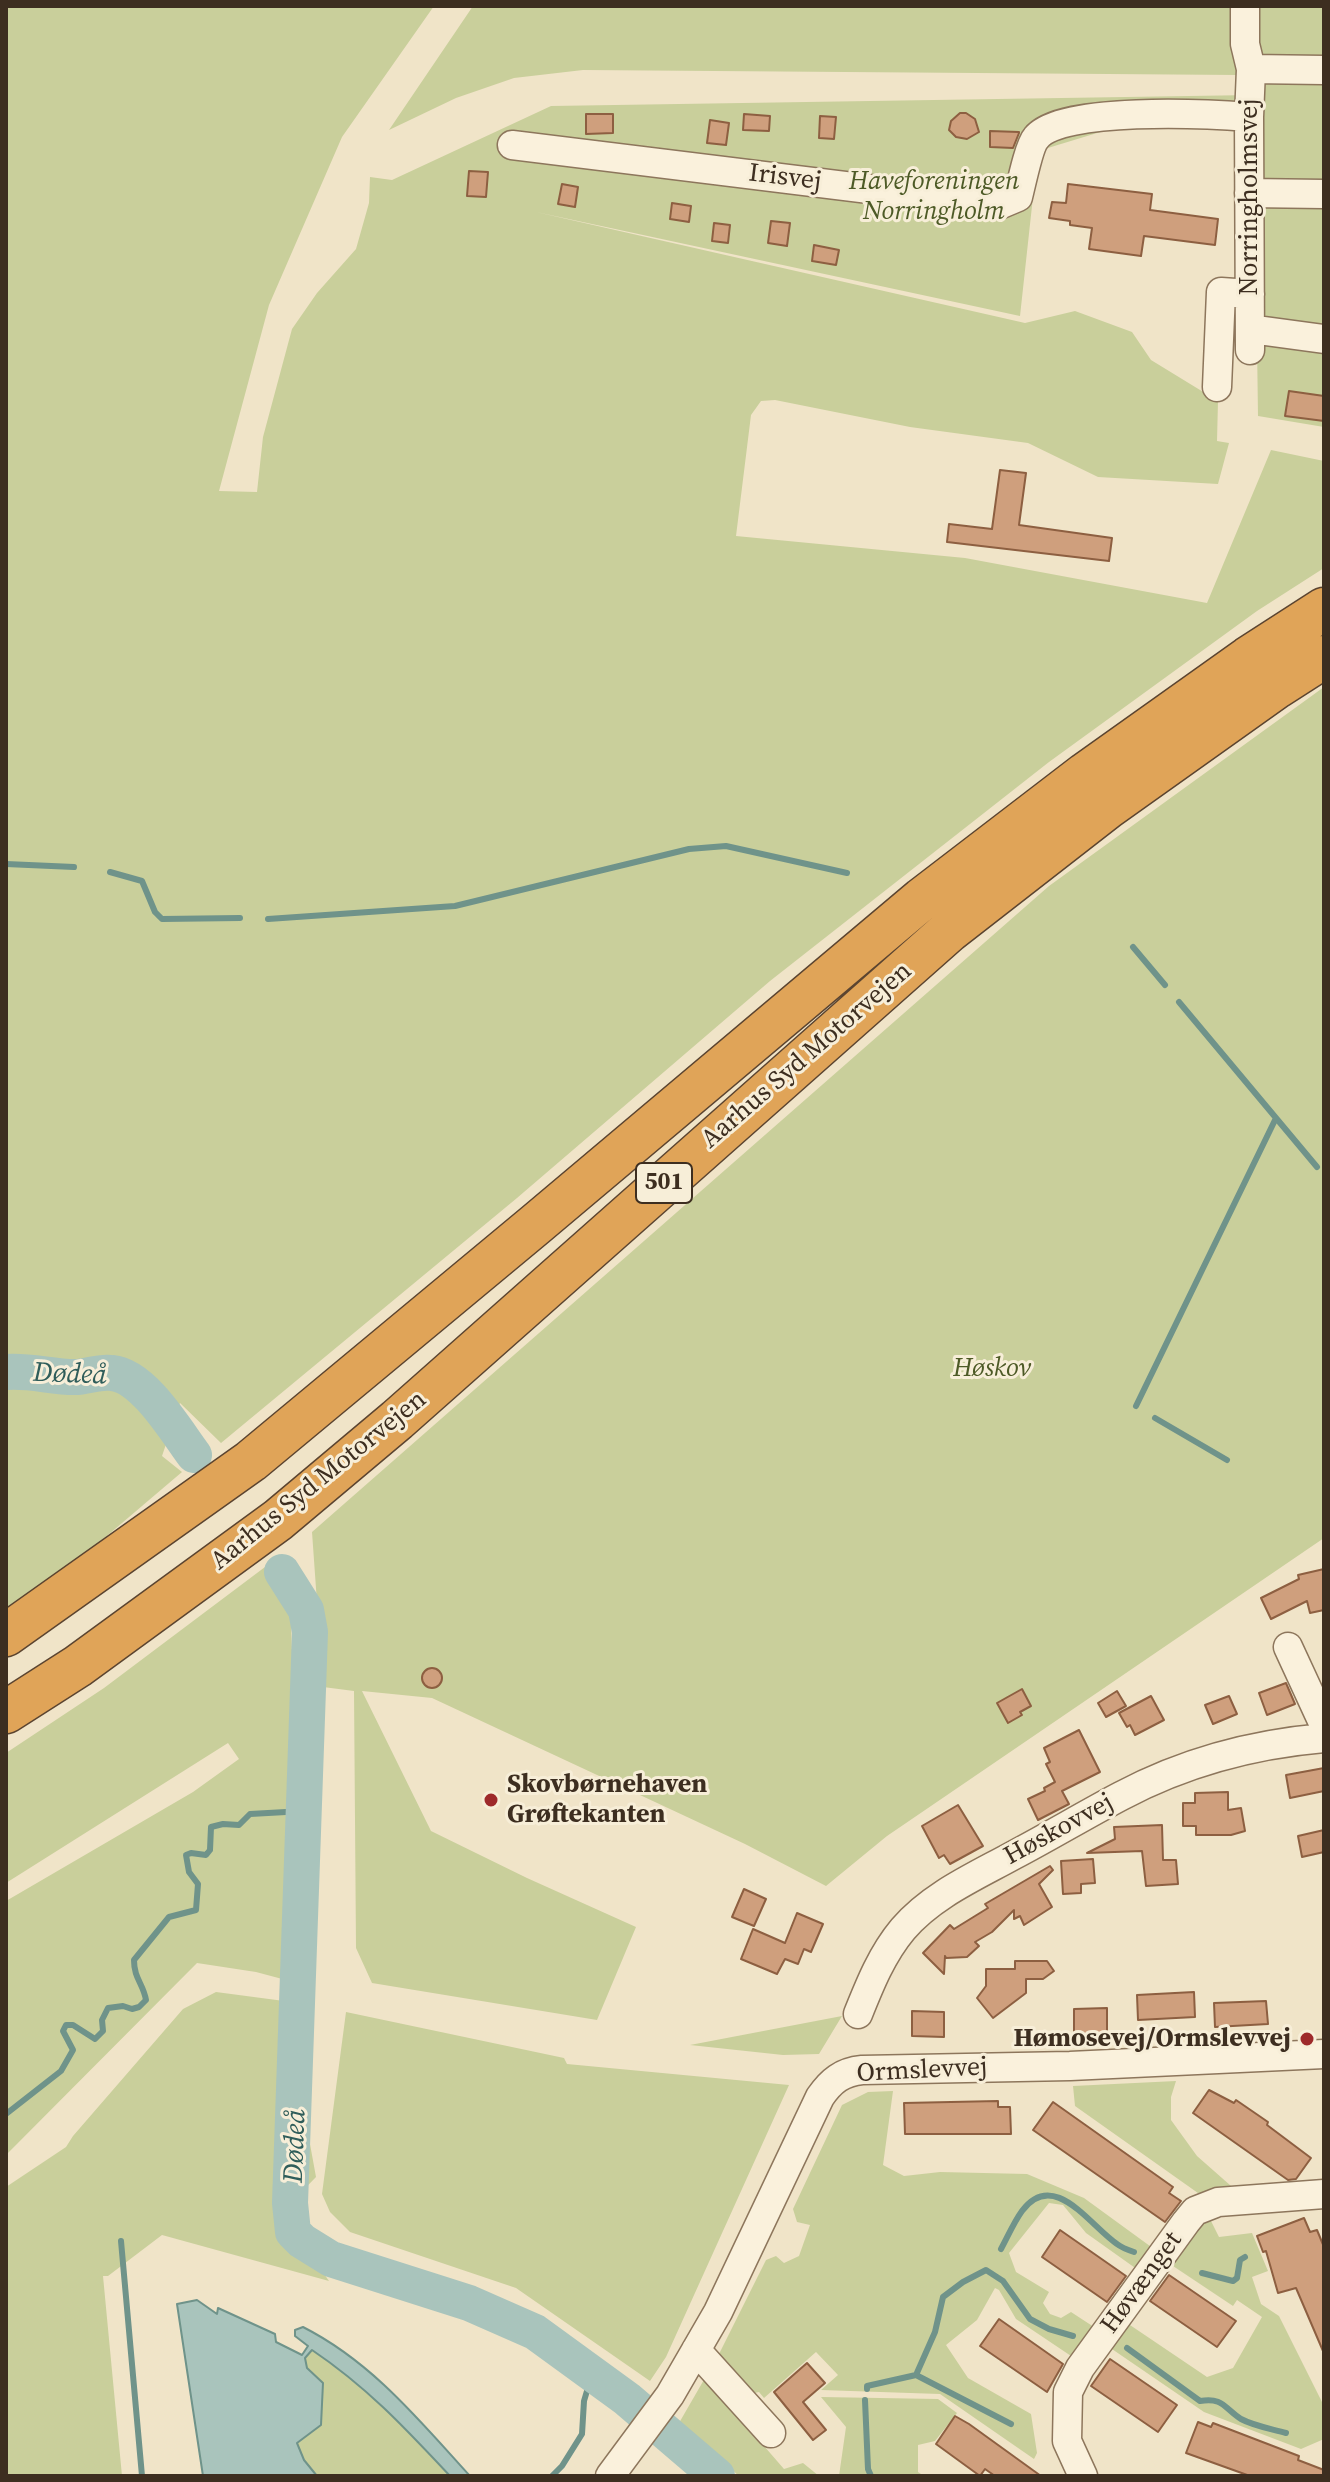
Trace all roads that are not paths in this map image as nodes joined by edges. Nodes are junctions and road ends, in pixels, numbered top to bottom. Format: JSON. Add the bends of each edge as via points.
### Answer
{"nodes":[{"id":1,"x":1245,"y":6,"type":"edge"},
{"id":2,"x":1251,"y":69,"type":"junction"},
{"id":3,"x":1324,"y":70,"type":"edge"},
{"id":4,"x":1249,"y":117,"type":"junction"},
{"id":5,"x":512,"y":145,"type":"dead end"},
{"id":6,"x":1249,"y":193,"type":"junction"},
{"id":7,"x":1324,"y":194,"type":"edge"},
{"id":8,"x":1250,"y":294,"type":"junction"},
{"id":9,"x":1324,"y":339,"type":"edge"},
{"id":10,"x":1217,"y":387,"type":"dead end"},
{"id":11,"x":1324,"y":609,"type":"edge"},
{"id":12,"x":1324,"y":657,"type":"edge"},
{"id":13,"x":6,"y":1635,"type":"edge"},
{"id":14,"x":1288,"y":1647,"type":"dead end"},
{"id":15,"x":6,"y":1712,"type":"edge"},
{"id":16,"x":1324,"y":1725,"type":"edge"},
{"id":17,"x":1324,"y":1738,"type":"edge"},
{"id":18,"x":858,"y":2014,"type":"dead end"},
{"id":19,"x":1324,"y":2054,"type":"edge"},
{"id":20,"x":1324,"y":2194,"type":"edge"},
{"id":21,"x":696,"y":2350,"type":"junction"},
{"id":22,"x":771,"y":2433,"type":"dead end"},
{"id":23,"x":610,"y":2476,"type":"edge"},
{"id":24,"x":1083,"y":2476,"type":"edge"}],
"edges":[{"from":1,"to":2,"type":"street"},
{"from":2,"to":3,"type":"street","name":"Norringholmsvej"},
{"from":2,"to":4,"type":"street","name":"Norringholmsvej"},
{"from":4,"to":5,"type":"street","name":"Irisvej","via":[[1155,113],[1051,127],[1035,138],[1018,197],[999,205]]},
{"from":4,"to":6,"type":"street","name":"Norringholmsvej"},
{"from":6,"to":7,"type":"street"},
{"from":6,"to":8,"type":"street","name":"Norringholmsvej"},
{"from":8,"to":9,"type":"street","name":"Norringholmsvej","via":[[1250,339]]},
{"from":8,"to":10,"type":"street","via":[[1221,292]]},
{"from":11,"to":13,"type":"highway","name":"Aarhus Syd Motorvejen","number":"501","via":[[1085,774],[922,899],[251,1461]]},
{"from":12,"to":15,"type":"highway","name":"Aarhus Syd Motorvejen","number":"501","via":[[1107,808],[949,931],[278,1520]]},
{"from":14,"to":16,"type":"street"},
{"from":17,"to":18,"type":"street","name":"Høskovvej","via":[[1251,1748],[1186,1767],[1123,1795],[945,1894],[904,1928],[887,1950]]},
{"from":19,"to":21,"type":"street","name":"Ormslevvej","via":[[862,2070],[841,2075],[820,2097]]},
{"from":20,"to":24,"type":"street","name":"Høvænget","via":[[1218,2202],[1195,2211],[1068,2392],[1067,2441]]},
{"from":21,"to":22,"type":"street"},
{"from":21,"to":23,"type":"street","name":"Ormslevvej"}]}
